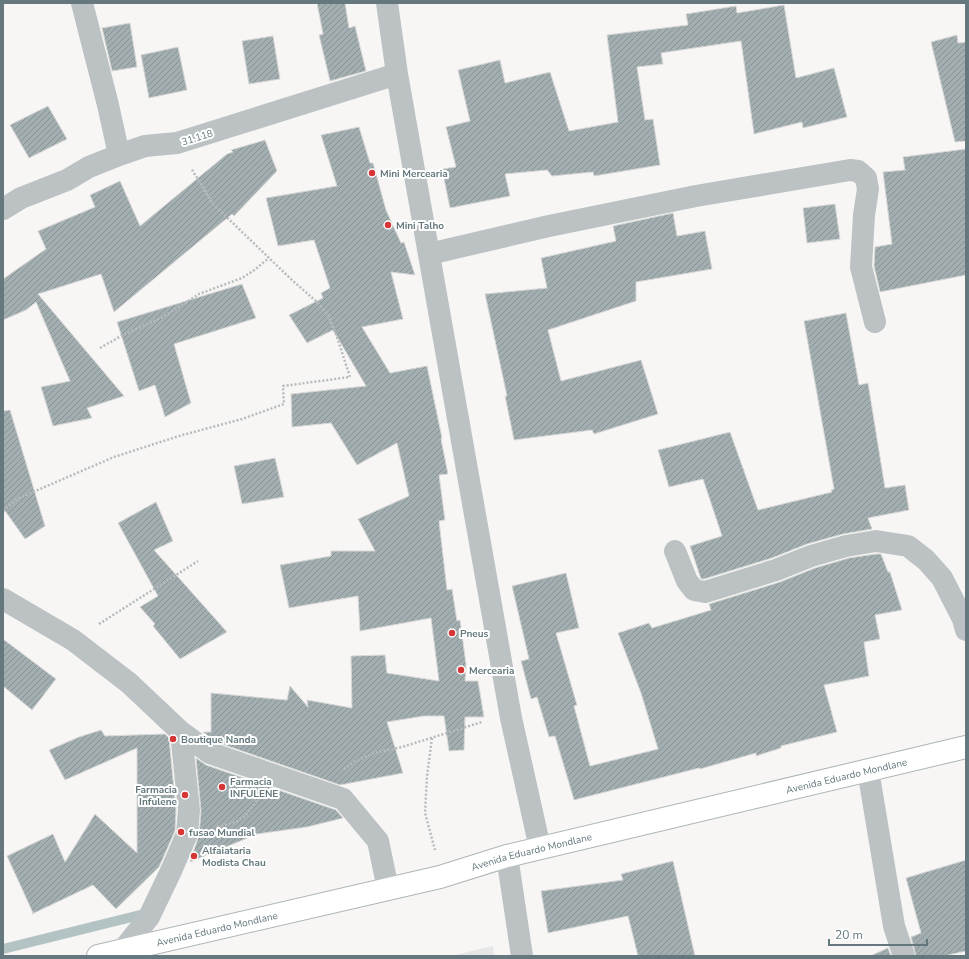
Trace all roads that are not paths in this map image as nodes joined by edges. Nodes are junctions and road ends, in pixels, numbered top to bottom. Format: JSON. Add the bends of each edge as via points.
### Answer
{"nodes":[{"id":1,"x":82,"y":3,"type":"edge"},
{"id":2,"x":387,"y":3,"type":"edge"},
{"id":3,"x":397,"y":74,"type":"junction"},
{"id":4,"x":119,"y":155,"type":"junction"},
{"id":5,"x":3,"y":209,"type":"edge"},
{"id":6,"x":429,"y":254,"type":"junction"},
{"id":7,"x":875,"y":322,"type":"dead end"},
{"id":8,"x":676,"y":551,"type":"dead end"},
{"id":9,"x":3,"y":599,"type":"edge"},
{"id":10,"x":966,"y":630,"type":"edge"},
{"id":11,"x":181,"y":732,"type":"junction"},
{"id":12,"x":966,"y":747,"type":"edge"},
{"id":13,"x":868,"y":770,"type":"junction"},
{"id":14,"x":540,"y":848,"type":"junction"},
{"id":15,"x":507,"y":856,"type":"junction"},
{"id":16,"x":388,"y":889,"type":"junction"},
{"id":17,"x":122,"y":951,"type":"junction"},
{"id":18,"x":98,"y":956,"type":"edge"},
{"id":19,"x":522,"y":956,"type":"edge"},
{"id":20,"x":904,"y":956,"type":"edge"}],
"edges":[{"from":1,"to":4,"type":"street"},
{"from":2,"to":3,"type":"street"},
{"from":3,"to":4,"type":"street","name":"31.118","via":[[177,143],[145,146]]},
{"from":3,"to":6,"type":"street"},
{"from":4,"to":5,"type":"street","name":"31.118"},
{"from":6,"to":7,"type":"street","via":[[688,197],[850,170],[858,171],[866,178],[868,189],[861,267]]},
{"from":6,"to":14,"type":"street","via":[[511,718]]},
{"from":8,"to":10,"type":"street","via":[[686,580],[694,590],[705,592],[846,546],[876,541],[908,546],[926,560],[942,578]]},
{"from":9,"to":11,"type":"street","via":[[73,640],[129,684]]},
{"from":11,"to":16,"type":"street","via":[[210,753],[343,799],[378,841]]},
{"from":11,"to":17,"type":"street","via":[[189,810],[187,834],[148,917]]},
{"from":12,"to":13,"type":"main road","name":"Avenida Eduardo Mondlane"},
{"from":13,"to":14,"type":"main road","name":"Avenida Eduardo Mondlane"},
{"from":13,"to":20,"type":"street","via":[[894,926]]},
{"from":14,"to":15,"type":"main road","name":"Avenida Eduardo Mondlane"},
{"from":15,"to":16,"type":"main road","name":"Avenida Eduardo Mondlane","via":[[440,877]]},
{"from":15,"to":19,"type":"street"},
{"from":16,"to":17,"type":"main road","name":"Avenida Eduardo Mondlane"},
{"from":17,"to":18,"type":"main road","name":"Avenida Eduardo Mondlane"}]}
